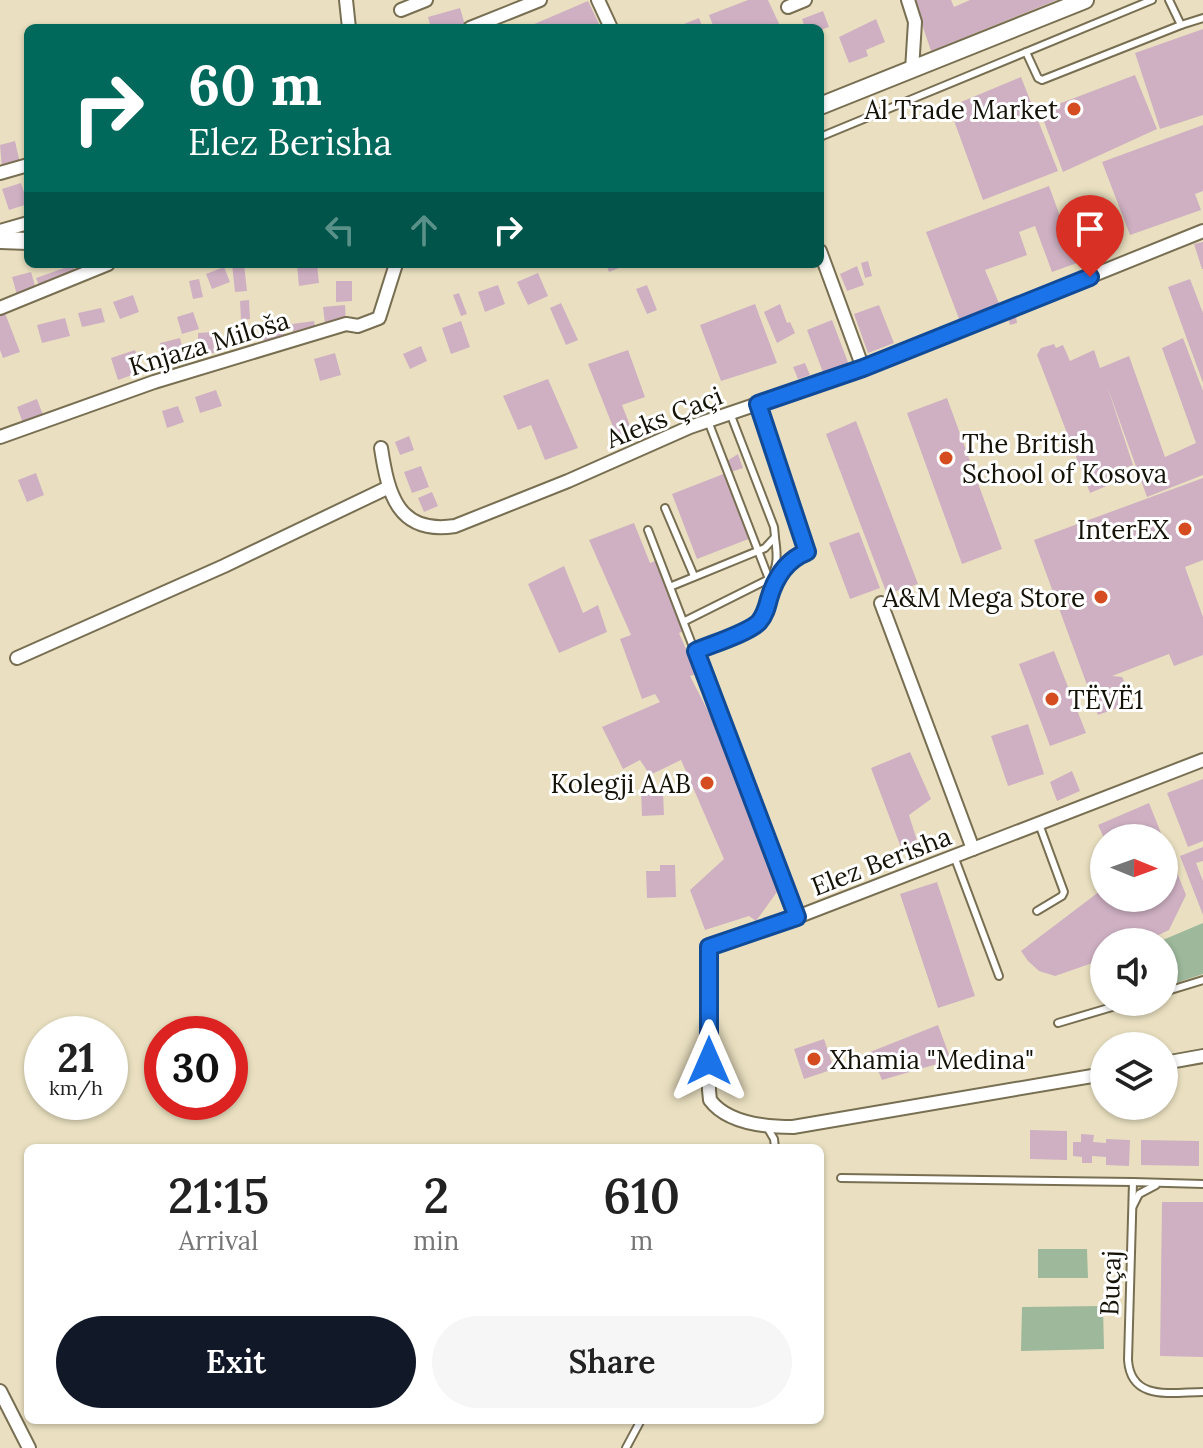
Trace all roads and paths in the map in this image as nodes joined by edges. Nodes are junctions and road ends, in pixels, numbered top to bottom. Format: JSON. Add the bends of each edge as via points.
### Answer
{"nodes":[{"id":1,"x":346,"y":0,"type":"edge"},
{"id":2,"x":426,"y":0,"type":"edge"},
{"id":3,"x":540,"y":0,"type":"edge"},
{"id":4,"x":805,"y":0,"type":"edge"},
{"id":5,"x":908,"y":0,"type":"edge"},
{"id":6,"x":1085,"y":0,"type":"edge"},
{"id":7,"x":1152,"y":0,"type":"edge"},
{"id":8,"x":1169,"y":0,"type":"edge"},
{"id":9,"x":603,"y":2,"type":"edge"},
{"id":10,"x":788,"y":7,"type":"dead end"},
{"id":11,"x":401,"y":10,"type":"dead end"},
{"id":12,"x":1203,"y":18,"type":"edge"},
{"id":13,"x":349,"y":24,"type":"edge"},
{"id":14,"x":480,"y":24,"type":"edge"},
{"id":15,"x":610,"y":24,"type":"edge"},
{"id":16,"x":1181,"y":25,"type":"junction"},
{"id":17,"x":1026,"y":52,"type":"junction"},
{"id":18,"x":912,"y":70,"type":"junction"},
{"id":19,"x":824,"y":104,"type":"edge"},
{"id":20,"x":824,"y":135,"type":"edge"},
{"id":21,"x":24,"y":166,"type":"edge"},
{"id":22,"x":0,"y":173,"type":"edge"},
{"id":23,"x":24,"y":224,"type":"edge"},
{"id":24,"x":0,"y":231,"type":"edge"},
{"id":25,"x":1203,"y":231,"type":"edge"},
{"id":26,"x":0,"y":240,"type":"edge"},
{"id":27,"x":24,"y":241,"type":"edge"},
{"id":28,"x":824,"y":262,"type":"edge"},
{"id":29,"x":98,"y":268,"type":"edge"},
{"id":30,"x":395,"y":268,"type":"edge"},
{"id":31,"x":0,"y":308,"type":"edge"},
{"id":32,"x":863,"y":368,"type":"junction"},
{"id":33,"x":758,"y":404,"type":"junction"},
{"id":34,"x":730,"y":413,"type":"junction"},
{"id":35,"x":708,"y":421,"type":"junction"},
{"id":36,"x":0,"y":437,"type":"edge"},
{"id":37,"x":381,"y":448,"type":"dead end"},
{"id":38,"x":387,"y":488,"type":"junction"},
{"id":39,"x":665,"y":508,"type":"dead end"},
{"id":40,"x":648,"y":530,"type":"dead end"},
{"id":41,"x":775,"y":537,"type":"junction"},
{"id":42,"x":758,"y":549,"type":"junction"},
{"id":43,"x":694,"y":576,"type":"junction"},
{"id":44,"x":769,"y":579,"type":"junction"},
{"id":45,"x":672,"y":586,"type":"junction"},
{"id":46,"x":770,"y":595,"type":"junction"},
{"id":47,"x":881,"y":603,"type":"dead end"},
{"id":48,"x":685,"y":621,"type":"junction"},
{"id":49,"x":696,"y":651,"type":"junction"},
{"id":50,"x":17,"y":658,"type":"dead end"},
{"id":51,"x":1203,"y":760,"type":"edge"},
{"id":52,"x":1039,"y":824,"type":"junction"},
{"id":53,"x":973,"y":849,"type":"junction"},
{"id":54,"x":954,"y":856,"type":"junction"},
{"id":55,"x":1037,"y":911,"type":"dead end"},
{"id":56,"x":797,"y":917,"type":"junction"},
{"id":57,"x":999,"y":976,"type":"dead end"},
{"id":58,"x":1203,"y":980,"type":"edge"},
{"id":59,"x":1178,"y":988,"type":"edge"},
{"id":60,"x":1090,"y":1014,"type":"edge"},
{"id":61,"x":1058,"y":1023,"type":"dead end"},
{"id":62,"x":1203,"y":1056,"type":"edge"},
{"id":63,"x":1178,"y":1060,"type":"edge"},
{"id":64,"x":1090,"y":1076,"type":"edge"},
{"id":65,"x":767,"y":1127,"type":"junction"},
{"id":66,"x":775,"y":1144,"type":"edge"},
{"id":67,"x":841,"y":1178,"type":"dead end"},
{"id":68,"x":1133,"y":1182,"type":"junction"},
{"id":69,"x":1164,"y":1183,"type":"junction"},
{"id":70,"x":1203,"y":1184,"type":"edge"},
{"id":71,"x":1132,"y":1209,"type":"junction"},
{"id":72,"x":0,"y":1391,"type":"edge"},
{"id":73,"x":1203,"y":1392,"type":"edge"},
{"id":74,"x":639,"y":1424,"type":"edge"},
{"id":75,"x":29,"y":1448,"type":"edge"},
{"id":76,"x":626,"y":1448,"type":"edge"}],
"edges":[{"from":1,"to":13,"type":"street"},
{"from":2,"to":11,"type":"street"},
{"from":3,"to":14,"type":"street"},
{"from":4,"to":10,"type":"street"},
{"from":5,"to":18,"type":"street","via":[[915,22]]},
{"from":6,"to":18,"type":"street"},
{"from":7,"to":17,"type":"lane"},
{"from":8,"to":16,"type":"lane"},
{"from":9,"to":15,"type":"street"},
{"from":12,"to":16,"type":"lane"},
{"from":16,"to":17,"type":"lane","via":[[1042,80]]},
{"from":17,"to":20,"type":"lane"},
{"from":18,"to":19,"type":"street"},
{"from":21,"to":22,"type":"street"},
{"from":23,"to":24,"type":"street"},
{"from":25,"to":32,"type":"street","name":"Aleks Çaçi"},
{"from":26,"to":27,"type":"street"},
{"from":28,"to":32,"type":"street"},
{"from":29,"to":31,"type":"street"},
{"from":30,"to":36,"type":"street","name":"Knjaza Miloša","via":[[379,318],[154,382]]},
{"from":32,"to":33,"type":"street","name":"Aleks Çaçi"},
{"from":33,"to":34,"type":"street","name":"Aleks Çaçi"},
{"from":33,"to":46,"type":"lane","via":[[807,552],[786,564]]},
{"from":34,"to":35,"type":"street","name":"Aleks Çaçi"},
{"from":34,"to":41,"type":"lane"},
{"from":35,"to":38,"type":"street","name":"Aleks Çaçi","via":[[455,526],[435,529],[419,523],[395,506]]},
{"from":35,"to":42,"type":"lane"},
{"from":37,"to":38,"type":"street"},
{"from":38,"to":50,"type":"street"},
{"from":39,"to":43,"type":"lane"},
{"from":40,"to":45,"type":"lane"},
{"from":41,"to":42,"type":"lane"},
{"from":41,"to":44,"type":"lane","via":[[776,563]]},
{"from":42,"to":43,"type":"lane"},
{"from":42,"to":44,"type":"lane"},
{"from":43,"to":45,"type":"lane"},
{"from":44,"to":46,"type":"lane"},
{"from":44,"to":48,"type":"lane"},
{"from":45,"to":48,"type":"lane"},
{"from":46,"to":49,"type":"lane","via":[[758,624]]},
{"from":47,"to":53,"type":"street"},
{"from":48,"to":49,"type":"lane"},
{"from":49,"to":56,"type":"lane"},
{"from":51,"to":52,"type":"street","name":"Elez Berisha"},
{"from":52,"to":53,"type":"street","name":"Elez Berisha"},
{"from":52,"to":55,"type":"lane","via":[[1064,890]]},
{"from":53,"to":54,"type":"street","name":"Elez Berisha"},
{"from":54,"to":56,"type":"street","name":"Elez Berisha"},
{"from":54,"to":57,"type":"lane"},
{"from":56,"to":65,"type":"street","name":"Elez Berisha","via":[[709,947],[710,1100],[725,1114]]},
{"from":58,"to":59,"type":"lane"},
{"from":60,"to":61,"type":"lane"},
{"from":62,"to":63,"type":"street"},
{"from":64,"to":65,"type":"street","via":[[828,1122]]},
{"from":65,"to":66,"type":"lane"},
{"from":67,"to":68,"type":"lane"},
{"from":68,"to":69,"type":"lane"},
{"from":68,"to":71,"type":"lane","name":"Buçaj"},
{"from":69,"to":70,"type":"lane"},
{"from":69,"to":71,"type":"lane","via":[[1139,1194]]},
{"from":71,"to":73,"type":"lane","name":"Buçaj","via":[[1131,1377],[1149,1391]]},
{"from":72,"to":75,"type":"street"},
{"from":74,"to":76,"type":"lane"}]}
